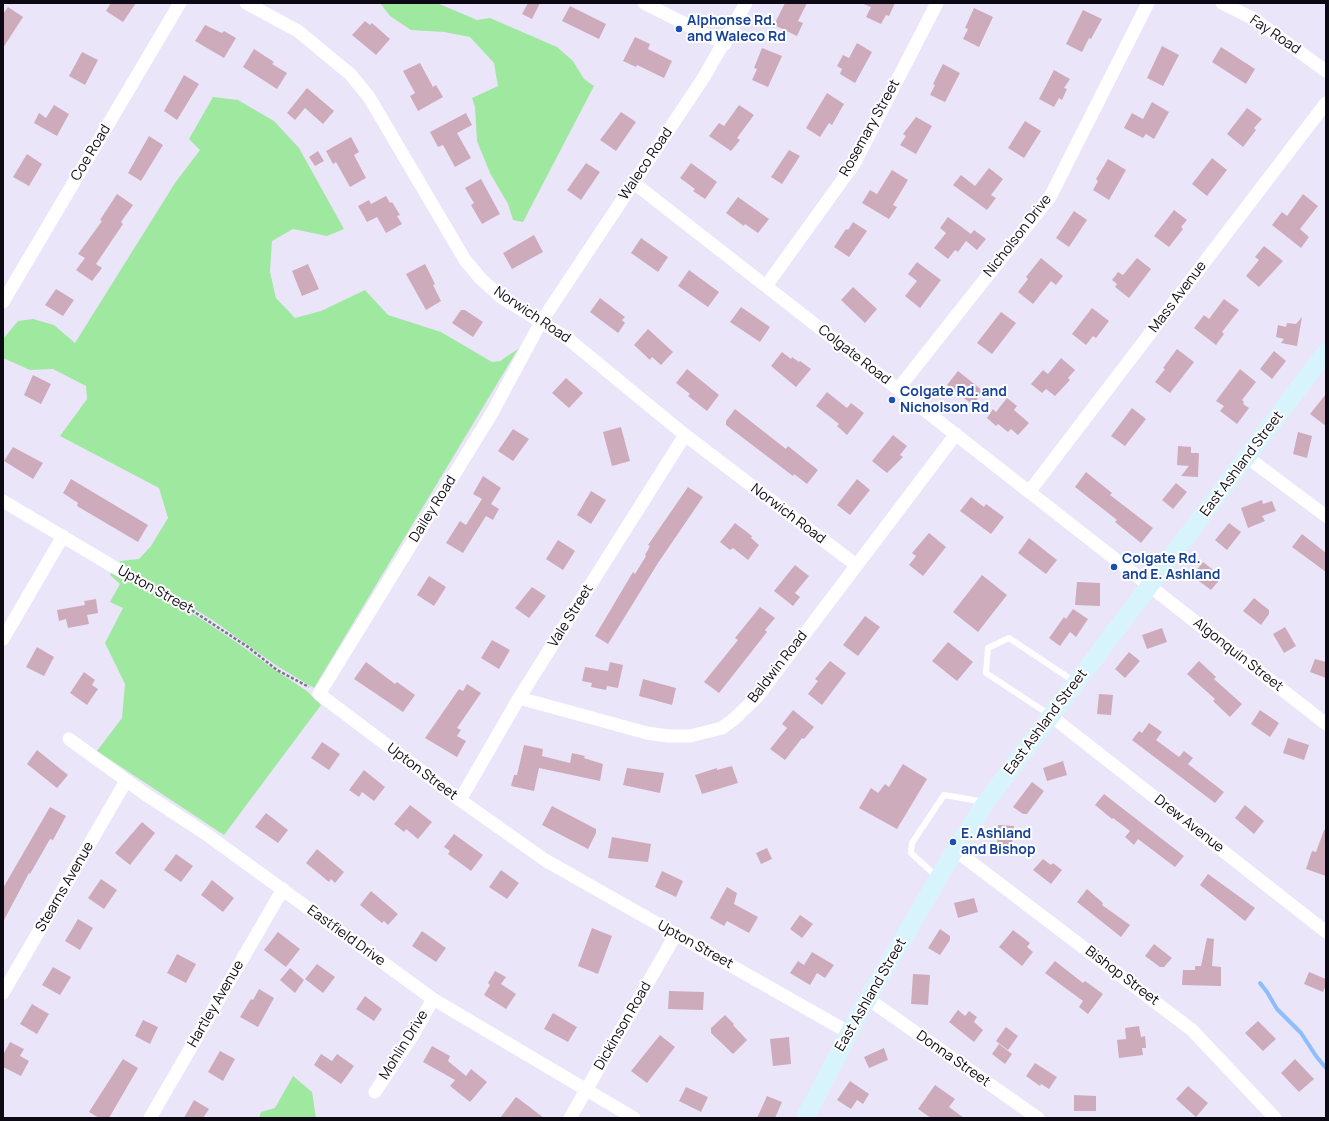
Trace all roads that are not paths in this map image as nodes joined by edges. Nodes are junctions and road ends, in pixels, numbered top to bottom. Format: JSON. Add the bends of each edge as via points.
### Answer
{"nodes":[{"id":1,"x":180,"y":3,"type":"edge"},
{"id":2,"x":246,"y":3,"type":"edge"},
{"id":3,"x":644,"y":3,"type":"edge"},
{"id":4,"x":746,"y":3,"type":"edge"},
{"id":5,"x":937,"y":3,"type":"edge"},
{"id":6,"x":1148,"y":3,"type":"edge"},
{"id":7,"x":1222,"y":3,"type":"edge"},
{"id":8,"x":725,"y":44,"type":"junction"},
{"id":9,"x":1326,"y":71,"type":"edge"},
{"id":10,"x":1326,"y":103,"type":"edge"},
{"id":11,"x":634,"y":183,"type":"junction"},
{"id":12,"x":766,"y":286,"type":"junction"},
{"id":13,"x":3,"y":302,"type":"edge"},
{"id":14,"x":541,"y":322,"type":"junction"},
{"id":15,"x":1326,"y":352,"type":"edge"},
{"id":16,"x":898,"y":389,"type":"junction"},
{"id":17,"x":956,"y":434,"type":"junction"},
{"id":18,"x":685,"y":435,"type":"junction"},
{"id":19,"x":1247,"y":457,"type":"junction"},
{"id":20,"x":1030,"y":492,"type":"junction"},
{"id":21,"x":3,"y":501,"type":"edge"},
{"id":22,"x":1326,"y":516,"type":"edge"},
{"id":23,"x":63,"y":536,"type":"junction"},
{"id":24,"x":856,"y":565,"type":"junction"},
{"id":25,"x":124,"y":573,"type":"road end"},
{"id":26,"x":1150,"y":585,"type":"junction"},
{"id":27,"x":3,"y":639,"type":"edge"},
{"id":28,"x":1076,"y":683,"type":"junction"},
{"id":29,"x":319,"y":694,"type":"joint"},
{"id":30,"x":519,"y":698,"type":"junction"},
{"id":31,"x":1051,"y":716,"type":"junction"},
{"id":32,"x":1326,"y":724,"type":"edge"},
{"id":33,"x":68,"y":739,"type":"dead end"},
{"id":34,"x":126,"y":780,"type":"junction"},
{"id":35,"x":460,"y":800,"type":"junction"},
{"id":36,"x":986,"y":802,"type":"junction"},
{"id":37,"x":955,"y":850,"type":"junction"},
{"id":38,"x":938,"y":879,"type":"junction"},
{"id":39,"x":283,"y":889,"type":"junction"},
{"id":40,"x":1326,"y":931,"type":"edge"},
{"id":41,"x":676,"y":934,"type":"junction"},
{"id":42,"x":3,"y":993,"type":"edge"},
{"id":43,"x":433,"y":999,"type":"junction"},
{"id":44,"x":868,"y":1000,"type":"junction"},
{"id":45,"x":848,"y":1032,"type":"junction"},
{"id":46,"x":585,"y":1091,"type":"junction"},
{"id":47,"x":375,"y":1092,"type":"dead end"},
{"id":48,"x":150,"y":1118,"type":"edge"},
{"id":49,"x":570,"y":1118,"type":"edge"},
{"id":50,"x":634,"y":1118,"type":"edge"},
{"id":51,"x":805,"y":1118,"type":"edge"},
{"id":52,"x":1038,"y":1118,"type":"edge"},
{"id":53,"x":1275,"y":1118,"type":"edge"}],
"edges":[{"from":1,"to":13,"type":"street","name":"Coe Road"},
{"from":2,"to":14,"type":"street","name":"Norwich Road","via":[[298,30],[350,74],[369,97],[465,260],[501,297]]},
{"from":3,"to":8,"type":"street"},
{"from":4,"to":8,"type":"street","name":"Waleco Road"},
{"from":5,"to":12,"type":"street","name":"Rosemary Street","via":[[854,164]]},
{"from":6,"to":16,"type":"street","name":"Nicholson Drive","via":[[1050,197]]},
{"from":7,"to":9,"type":"street","name":"Fay Road","via":[[1254,20]]},
{"from":8,"to":11,"type":"street","name":"Waleco Road"},
{"from":10,"to":20,"type":"street","name":"Mass Avenue"},
{"from":11,"to":12,"type":"street","name":"Colgate Road"},
{"from":11,"to":14,"type":"street","name":"Waleco Road"},
{"from":12,"to":16,"type":"street","name":"Colgate Road"},
{"from":14,"to":18,"type":"street","name":"Norwich Road","via":[[567,338]]},
{"from":14,"to":29,"type":"street","name":"Dailey Road","via":[[492,413]]},
{"from":15,"to":19,"type":"main road","name":"East Ashland Street"},
{"from":16,"to":17,"type":"street","name":"Colgate Road"},
{"from":17,"to":20,"type":"street","name":"Colgate Road"},
{"from":17,"to":24,"type":"street","name":"Baldwin Road"},
{"from":18,"to":24,"type":"street","name":"Norwich Road"},
{"from":18,"to":30,"type":"street","name":"Vale Street"},
{"from":19,"to":22,"type":"street"},
{"from":19,"to":26,"type":"main road","name":"East Ashland Street"},
{"from":20,"to":26,"type":"street","name":"Colgate Road"},
{"from":21,"to":23,"type":"street","name":"Upton Street"},
{"from":23,"to":25,"type":"street","name":"Upton Street"},
{"from":23,"to":27,"type":"street"},
{"from":24,"to":30,"type":"street","name":"Baldwin Road","via":[[756,697],[722,728],[690,736],[647,734]]},
{"from":26,"to":28,"type":"main road","name":"East Ashland Street"},
{"from":26,"to":32,"type":"street","name":"Algonquin Street"},
{"from":28,"to":31,"type":"main road","name":"East Ashland Street"},
{"from":28,"to":31,"type":"lane","via":[[1009,638],[988,648],[986,673]]},
{"from":29,"to":35,"type":"street","name":"Upton Street"},
{"from":30,"to":35,"type":"street","name":"Vale Street"},
{"from":31,"to":36,"type":"main road","name":"East Ashland Street"},
{"from":31,"to":40,"type":"street","name":"Drew Avenue"},
{"from":33,"to":34,"type":"street","name":"Eastfield Drive"},
{"from":34,"to":39,"type":"street","name":"Eastfield Drive"},
{"from":34,"to":42,"type":"street","name":"Stearns Avenue"},
{"from":35,"to":41,"type":"street","name":"Upton Street","via":[[545,860]]},
{"from":36,"to":37,"type":"main road","name":"East Ashland Street"},
{"from":36,"to":38,"type":"lane","via":[[944,795],[912,843],[911,853]]},
{"from":37,"to":38,"type":"main road","name":"East Ashland Street"},
{"from":37,"to":53,"type":"street","name":"Bishop Street","via":[[1192,1030]]},
{"from":38,"to":44,"type":"main road","name":"East Ashland Street"},
{"from":39,"to":43,"type":"street","name":"Eastfield Drive"},
{"from":39,"to":48,"type":"street","name":"Hartley Avenue"},
{"from":41,"to":45,"type":"street","name":"Upton Street"},
{"from":41,"to":46,"type":"street","name":"Dickinson Road"},
{"from":43,"to":46,"type":"street","name":"Eastfield Drive"},
{"from":43,"to":47,"type":"street","name":"Mohlin Drive","via":[[413,1035]]},
{"from":44,"to":45,"type":"main road","name":"East Ashland Street"},
{"from":44,"to":52,"type":"street","name":"Donna Street"},
{"from":45,"to":51,"type":"main road","name":"East Ashland Street"},
{"from":46,"to":49,"type":"street","name":"Dickinson Road"},
{"from":46,"to":50,"type":"street","name":"Eastfield Drive"}]}
